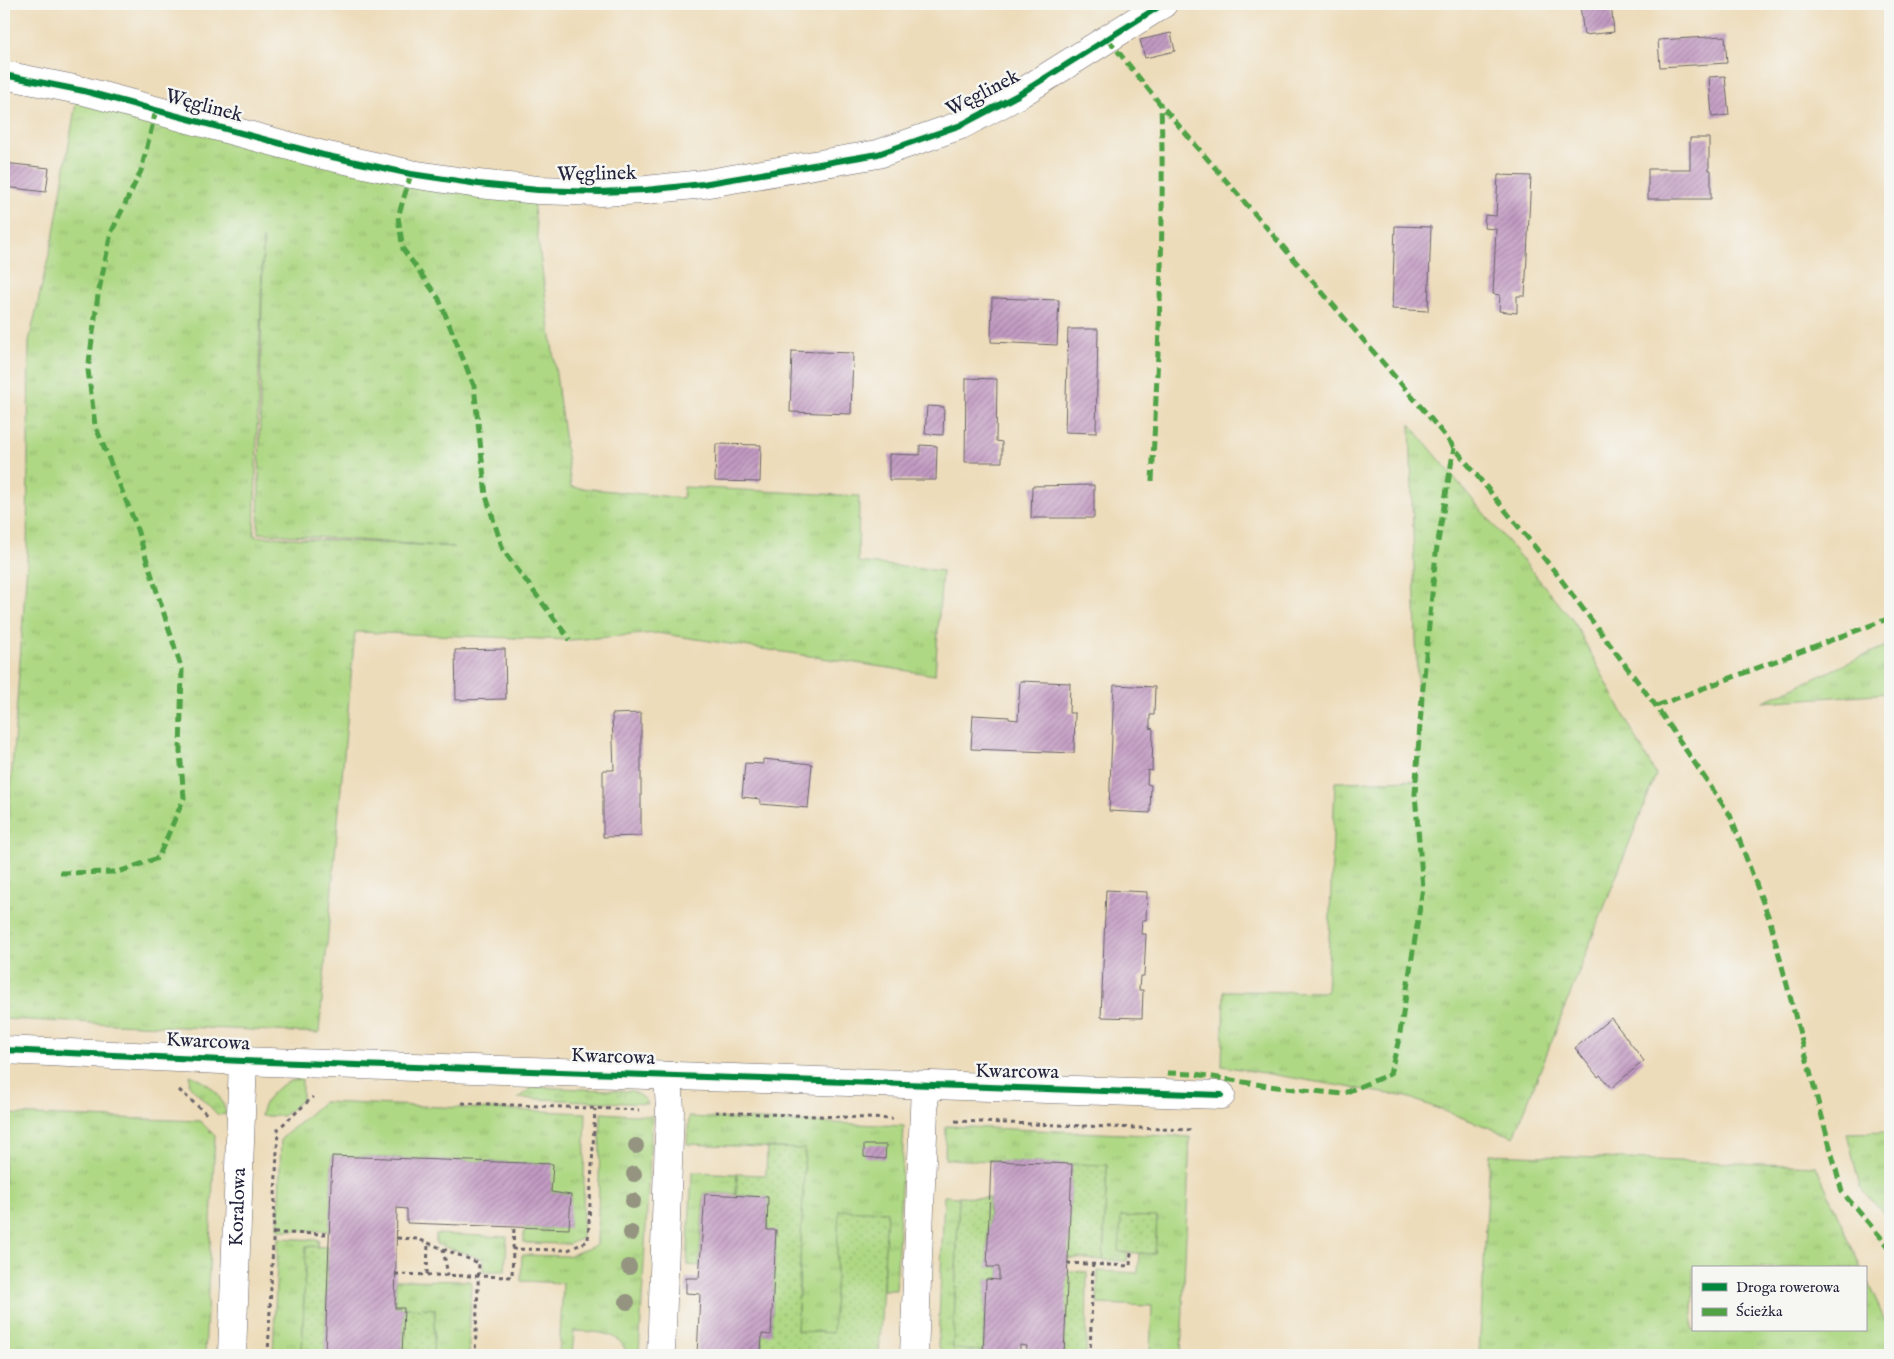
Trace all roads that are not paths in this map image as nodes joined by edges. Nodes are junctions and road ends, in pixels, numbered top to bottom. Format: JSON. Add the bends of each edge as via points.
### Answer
{"nodes":[{"id":1,"x":1163,"y":4,"type":"edge"},
{"id":2,"x":4,"y":75,"type":"edge"},
{"id":3,"x":4,"y":1050,"type":"edge"},
{"id":4,"x":243,"y":1061,"type":"junction"},
{"id":5,"x":668,"y":1076,"type":"junction"},
{"id":6,"x":925,"y":1086,"type":"junction"},
{"id":7,"x":1221,"y":1095,"type":"dead end"},
{"id":8,"x":232,"y":1355,"type":"edge"},
{"id":9,"x":661,"y":1355,"type":"edge"},
{"id":10,"x":914,"y":1355,"type":"edge"}],
"edges":[{"from":1,"to":2,"type":"street","name":"Węglinek","via":[[1018,95],[961,125],[878,154],[703,184],[646,190],[538,190],[412,174],[323,155],[84,91]]},
{"from":3,"to":4,"type":"street","name":"Kwarcowa"},
{"from":4,"to":5,"type":"street","name":"Kwarcowa"},
{"from":4,"to":8,"type":"street","name":"Koralowa"},
{"from":5,"to":6,"type":"street","name":"Kwarcowa"},
{"from":5,"to":9,"type":"street","via":[[670,1110]]},
{"from":6,"to":7,"type":"street","name":"Kwarcowa"},
{"from":6,"to":10,"type":"street"}]}
